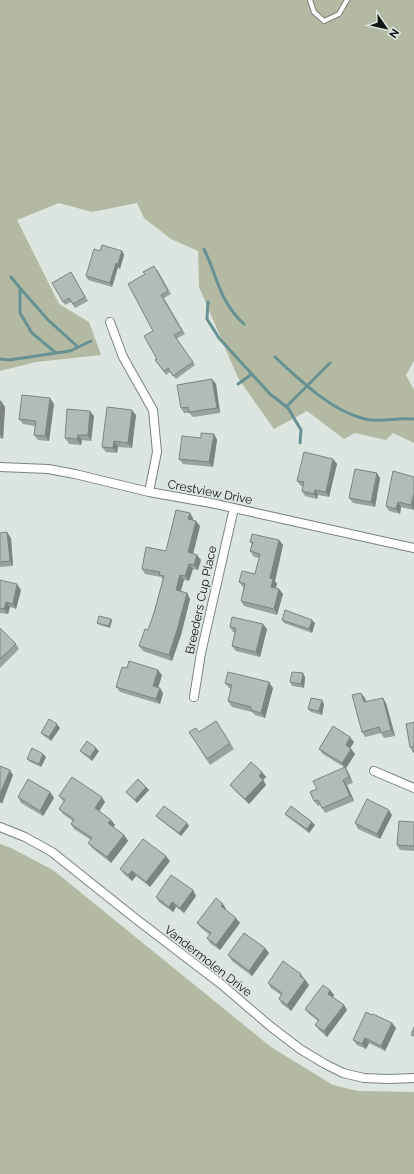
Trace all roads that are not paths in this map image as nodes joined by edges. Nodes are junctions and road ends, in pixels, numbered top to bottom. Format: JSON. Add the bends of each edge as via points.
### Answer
{"nodes":[{"id":1,"x":310,"y":0,"type":"edge"},
{"id":2,"x":347,"y":0,"type":"edge"},
{"id":3,"x":110,"y":322,"type":"dead end"},
{"id":4,"x":0,"y":467,"type":"edge"},
{"id":5,"x":149,"y":492,"type":"junction"},
{"id":6,"x":234,"y":508,"type":"junction"},
{"id":7,"x":414,"y":548,"type":"edge"},
{"id":8,"x":194,"y":697,"type":"dead end"},
{"id":9,"x":374,"y":772,"type":"dead end"},
{"id":10,"x":414,"y":788,"type":"edge"},
{"id":11,"x":0,"y":827,"type":"edge"},
{"id":12,"x":414,"y":1078,"type":"edge"}],
"edges":[{"from":1,"to":2,"type":"lane","via":[[314,12],[324,21],[339,14]]},
{"from":3,"to":5,"type":"street","via":[[123,357],[153,410],[158,452]]},
{"from":4,"to":5,"type":"street","name":"Crestview Drive","via":[[48,469]]},
{"from":5,"to":6,"type":"street","name":"Crestview Drive"},
{"from":6,"to":7,"type":"street","name":"Crestview Drive"},
{"from":6,"to":8,"type":"street","name":"Breeders Cup Place","via":[[201,653]]},
{"from":9,"to":10,"type":"street"},
{"from":11,"to":12,"type":"street","name":"Vandermolen Drive","via":[[52,852],[312,1057],[344,1073],[364,1078]]}]}
